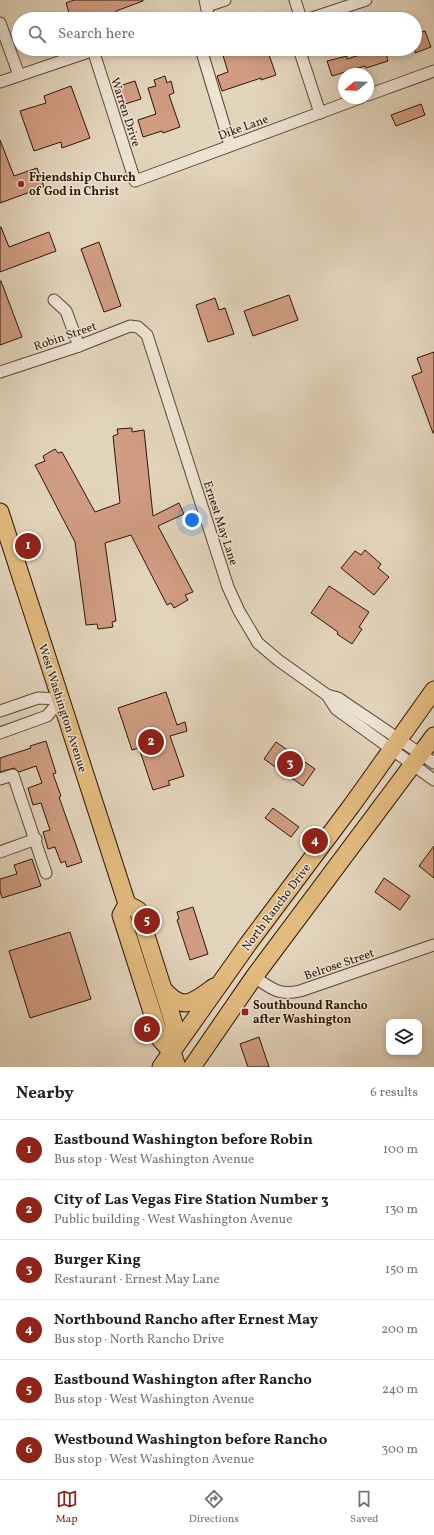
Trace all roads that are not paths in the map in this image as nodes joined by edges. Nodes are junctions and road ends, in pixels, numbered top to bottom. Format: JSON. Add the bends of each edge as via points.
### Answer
{"nodes":[{"id":1,"x":225,"y":0,"type":"edge"},
{"id":2,"x":295,"y":0,"type":"edge"},
{"id":3,"x":366,"y":0,"type":"edge"},
{"id":4,"x":206,"y":3,"type":"edge"},
{"id":5,"x":299,"y":12,"type":"edge"},
{"id":6,"x":330,"y":12,"type":"edge"},
{"id":7,"x":0,"y":23,"type":"edge"},
{"id":8,"x":12,"y":56,"type":"edge"},
{"id":9,"x":12,"y":56,"type":"edge"},
{"id":10,"x":77,"y":56,"type":"edge"},
{"id":11,"x":97,"y":56,"type":"edge"},
{"id":12,"x":203,"y":56,"type":"edge"},
{"id":13,"x":300,"y":56,"type":"edge"},
{"id":14,"x":434,"y":71,"type":"edge"},
{"id":15,"x":19,"y":75,"type":"junction"},
{"id":16,"x":0,"y":82,"type":"edge"},
{"id":17,"x":374,"y":93,"type":"edge"},
{"id":18,"x":344,"y":104,"type":"edge"},
{"id":19,"x":320,"y":113,"type":"junction"},
{"id":20,"x":230,"y":145,"type":"junction"},
{"id":21,"x":135,"y":181,"type":"joint"},
{"id":22,"x":54,"y":300,"type":"dead end"},
{"id":23,"x":138,"y":327,"type":"joint"},
{"id":24,"x":79,"y":346,"type":"junction"},
{"id":25,"x":0,"y":372,"type":"edge"},
{"id":26,"x":0,"y":512,"type":"edge"},
{"id":27,"x":434,"y":690,"type":"edge"},
{"id":28,"x":61,"y":699,"type":"junction"},
{"id":29,"x":0,"y":711,"type":"edge"},
{"id":30,"x":0,"y":734,"type":"edge"},
{"id":31,"x":434,"y":736,"type":"edge"},
{"id":32,"x":395,"y":745,"type":"junction"},
{"id":33,"x":422,"y":760,"type":"edge"},
{"id":34,"x":0,"y":779,"type":"edge"},
{"id":35,"x":434,"y":780,"type":"edge"},
{"id":36,"x":36,"y":839,"type":"junction"},
{"id":37,"x":0,"y":852,"type":"edge"},
{"id":38,"x":46,"y":873,"type":"dead end"},
{"id":39,"x":127,"y":904,"type":"junction"},
{"id":40,"x":434,"y":945,"type":"edge"},
{"id":41,"x":254,"y":977,"type":"junction"},
{"id":42,"x":222,"y":981,"type":"junction"},
{"id":43,"x":163,"y":989,"type":"junction"},
{"id":44,"x":174,"y":1060,"type":"edge"},
{"id":45,"x":161,"y":1067,"type":"edge"},
{"id":46,"x":192,"y":1067,"type":"edge"}],
"edges":[{"from":1,"to":4,"type":"street"},
{"from":2,"to":5,"type":"street"},
{"from":3,"to":6,"type":"street"},
{"from":7,"to":8,"type":"street"},
{"from":9,"to":15,"type":"street"},
{"from":10,"to":15,"type":"street"},
{"from":11,"to":21,"type":"street","name":"Warren Drive"},
{"from":12,"to":20,"type":"street"},
{"from":13,"to":19,"type":"street"},
{"from":14,"to":17,"type":"street"},
{"from":15,"to":16,"type":"street"},
{"from":18,"to":19,"type":"street","name":"Dike Lane"},
{"from":19,"to":20,"type":"street","name":"Dike Lane"},
{"from":20,"to":21,"type":"street","name":"Dike Lane"},
{"from":22,"to":24,"type":"street","via":[[66,311]]},
{"from":23,"to":24,"type":"street","name":"Robin Street","via":[[130,326]]},
{"from":23,"to":32,"type":"street","name":"Ernest May Lane","via":[[147,335],[228,587],[258,643],[327,695],[338,698]]},
{"from":24,"to":25,"type":"street","name":"Robin Street"},
{"from":26,"to":28,"type":"main road","name":"West Washington Avenue"},
{"from":27,"to":32,"type":"main road","name":"North Rancho Drive"},
{"from":28,"to":29,"type":"street","via":[[38,698]]},
{"from":28,"to":30,"type":"street","via":[[47,716]]},
{"from":28,"to":39,"type":"main road","name":"West Washington Avenue"},
{"from":31,"to":33,"type":"main road","name":"North Rancho Drive"},
{"from":32,"to":33,"type":"street","name":"Ernest May Lane"},
{"from":32,"to":42,"type":"main road","name":"North Rancho Drive"},
{"from":33,"to":35,"type":"street","name":"Ernest May Lane"},
{"from":33,"to":41,"type":"main road","name":"North Rancho Drive"},
{"from":34,"to":36,"type":"street","via":[[13,775]]},
{"from":36,"to":37,"type":"street"},
{"from":36,"to":38,"type":"street"},
{"from":39,"to":43,"type":"main road","name":"West Washington Avenue","via":[[138,910]]},
{"from":39,"to":44,"type":"main road","via":[[121,916],[161,1040]]},
{"from":40,"to":41,"type":"street","name":"Belrose Street","via":[[289,994],[280,993]]},
{"from":41,"to":46,"type":"main road","name":"North Rancho Drive"},
{"from":42,"to":43,"type":"main road","via":[[202,996],[184,1004],[171,998]]},
{"from":42,"to":44,"type":"main road","name":"North Rancho Drive"},
{"from":43,"to":44,"type":"main road","name":"West Washington Avenue","via":[[174,1024]]},
{"from":44,"to":45,"type":"main road","name":"North Rancho Drive"}]}
